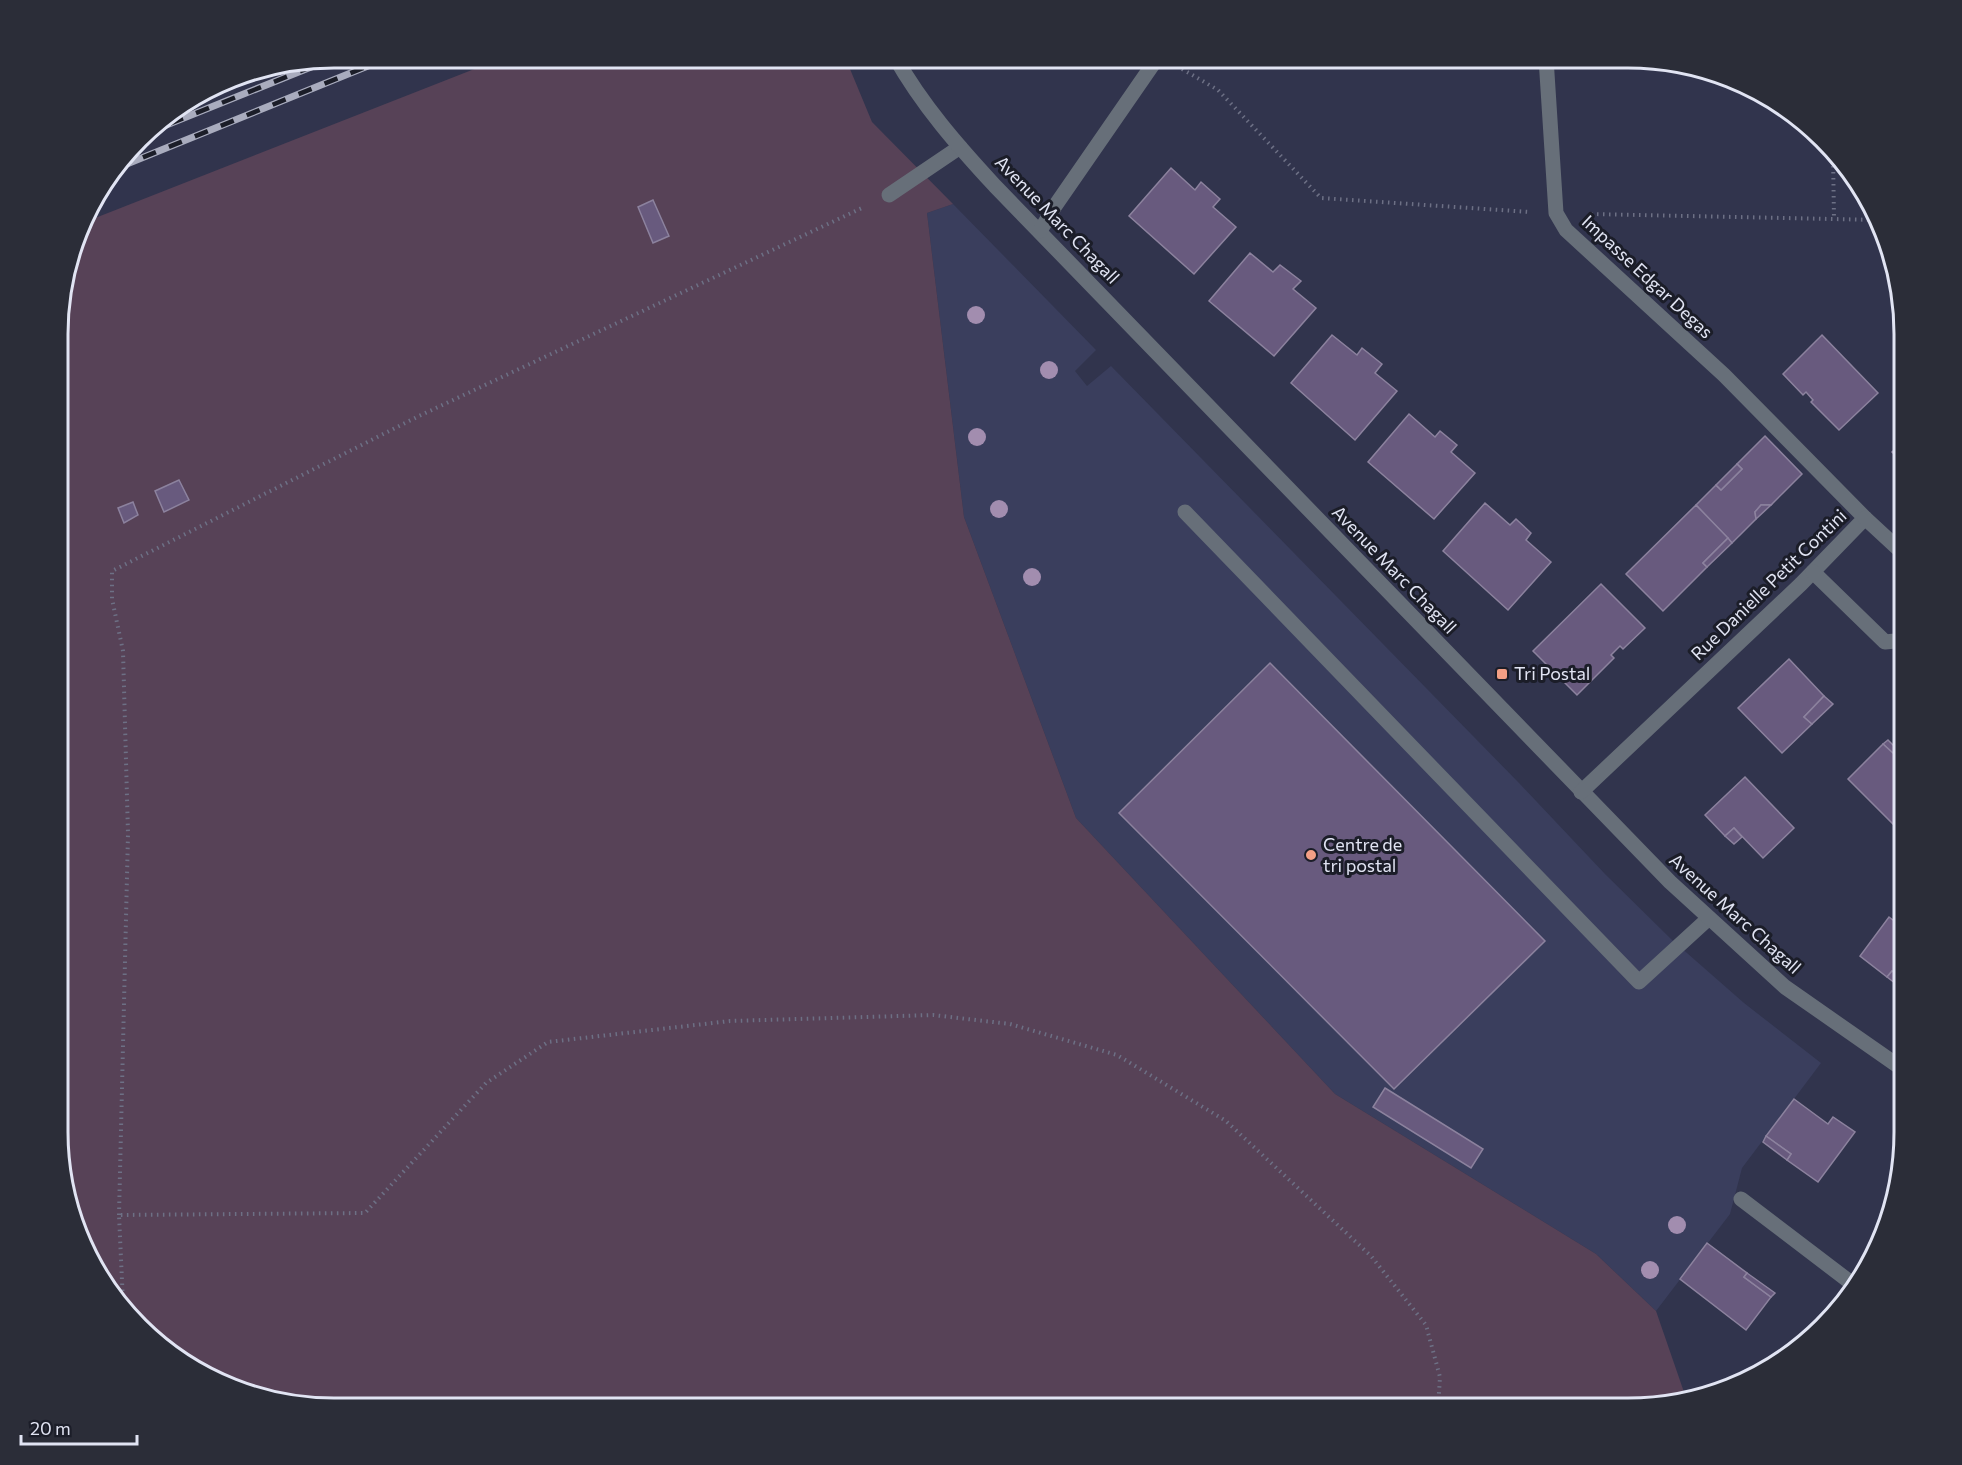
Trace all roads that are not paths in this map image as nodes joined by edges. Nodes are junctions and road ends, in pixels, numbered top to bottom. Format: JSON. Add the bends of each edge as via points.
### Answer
{"nodes":[{"id":1,"x":901,"y":68,"type":"edge"},
{"id":2,"x":1150,"y":68,"type":"edge"},
{"id":3,"x":1547,"y":68,"type":"edge"},
{"id":4,"x":960,"y":147,"type":"junction"},
{"id":5,"x":889,"y":195,"type":"road end"},
{"id":6,"x":1040,"y":231,"type":"junction"},
{"id":7,"x":1724,"y":375,"type":"joint"},
{"id":8,"x":1185,"y":513,"type":"dead end"},
{"id":9,"x":1865,"y":518,"type":"junction"},
{"id":10,"x":1894,"y":545,"type":"edge"},
{"id":11,"x":1813,"y":572,"type":"junction"},
{"id":12,"x":1894,"y":641,"type":"edge"},
{"id":13,"x":1581,"y":792,"type":"junction"},
{"id":14,"x":1709,"y":918,"type":"junction"},
{"id":15,"x":1894,"y":1063,"type":"edge"},
{"id":16,"x":1741,"y":1199,"type":"dead end"},
{"id":17,"x":1848,"y":1282,"type":"edge"}],
"edges":[{"from":1,"to":4,"type":"street","name":"Avenue Marc Chagall"},
{"from":2,"to":6,"type":"street"},
{"from":3,"to":7,"type":"street","name":"Impasse Edgar Degas","via":[[1556,213],[1566,230]]},
{"from":4,"to":5,"type":"street"},
{"from":4,"to":6,"type":"street","name":"Avenue Marc Chagall"},
{"from":6,"to":13,"type":"street","name":"Avenue Marc Chagall"},
{"from":7,"to":9,"type":"street","name":"Rue Danielle Petit Contini"},
{"from":8,"to":14,"type":"street","via":[[1639,982]]},
{"from":9,"to":10,"type":"street"},
{"from":9,"to":11,"type":"street","name":"Rue Danielle Petit Contini"},
{"from":11,"to":12,"type":"street","via":[[1885,642]]},
{"from":11,"to":13,"type":"street","name":"Rue Danielle Petit Contini"},
{"from":13,"to":14,"type":"street","name":"Avenue Marc Chagall"},
{"from":14,"to":15,"type":"street","name":"Avenue Marc Chagall","via":[[1785,987]]},
{"from":16,"to":17,"type":"street"}]}
